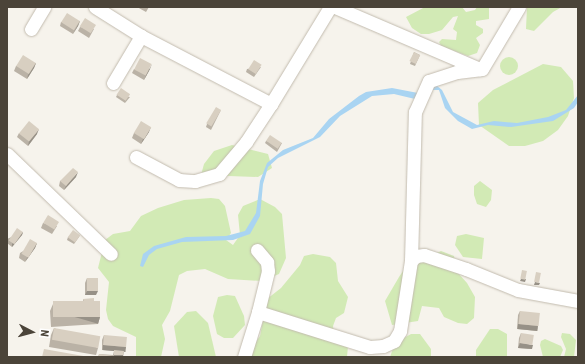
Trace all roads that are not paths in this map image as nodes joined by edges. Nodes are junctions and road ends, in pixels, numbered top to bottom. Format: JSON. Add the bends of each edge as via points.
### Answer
{"nodes":[{"id":1,"x":44,"y":7,"type":"edge"},
{"id":2,"x":95,"y":7,"type":"edge"},
{"id":3,"x":330,"y":7,"type":"edge"},
{"id":4,"x":335,"y":7,"type":"edge"},
{"id":5,"x":518,"y":7,"type":"edge"},
{"id":6,"x":31,"y":29,"type":"dead end"},
{"id":7,"x":141,"y":36,"type":"junction"},
{"id":8,"x":482,"y":70,"type":"junction"},
{"id":9,"x":113,"y":83,"type":"dead end"},
{"id":10,"x":271,"y":104,"type":"junction"},
{"id":11,"x":7,"y":154,"type":"edge"},
{"id":12,"x":136,"y":157,"type":"dead end"},
{"id":13,"x":257,"y":250,"type":"dead end"},
{"id":14,"x":111,"y":254,"type":"dead end"},
{"id":15,"x":411,"y":261,"type":"junction"},
{"id":16,"x":578,"y":301,"type":"edge"},
{"id":17,"x":258,"y":312,"type":"junction"},
{"id":18,"x":244,"y":357,"type":"edge"}],
"edges":[{"from":1,"to":6,"type":"street"},
{"from":2,"to":7,"type":"street"},
{"from":3,"to":10,"type":"street"},
{"from":4,"to":8,"type":"street"},
{"from":5,"to":8,"type":"street"},
{"from":7,"to":9,"type":"street"},
{"from":7,"to":10,"type":"street"},
{"from":8,"to":15,"type":"street","via":[[456,72],[429,81],[415,112]]},
{"from":10,"to":12,"type":"street","via":[[246,142],[219,174],[195,181],[179,180]]},
{"from":11,"to":14,"type":"street"},
{"from":13,"to":17,"type":"street","via":[[266,262],[268,271]]},
{"from":15,"to":16,"type":"street","via":[[416,256],[424,255],[518,290]]},
{"from":15,"to":17,"type":"street","via":[[400,331],[394,341],[383,346],[370,347]]},
{"from":17,"to":18,"type":"street"}]}
